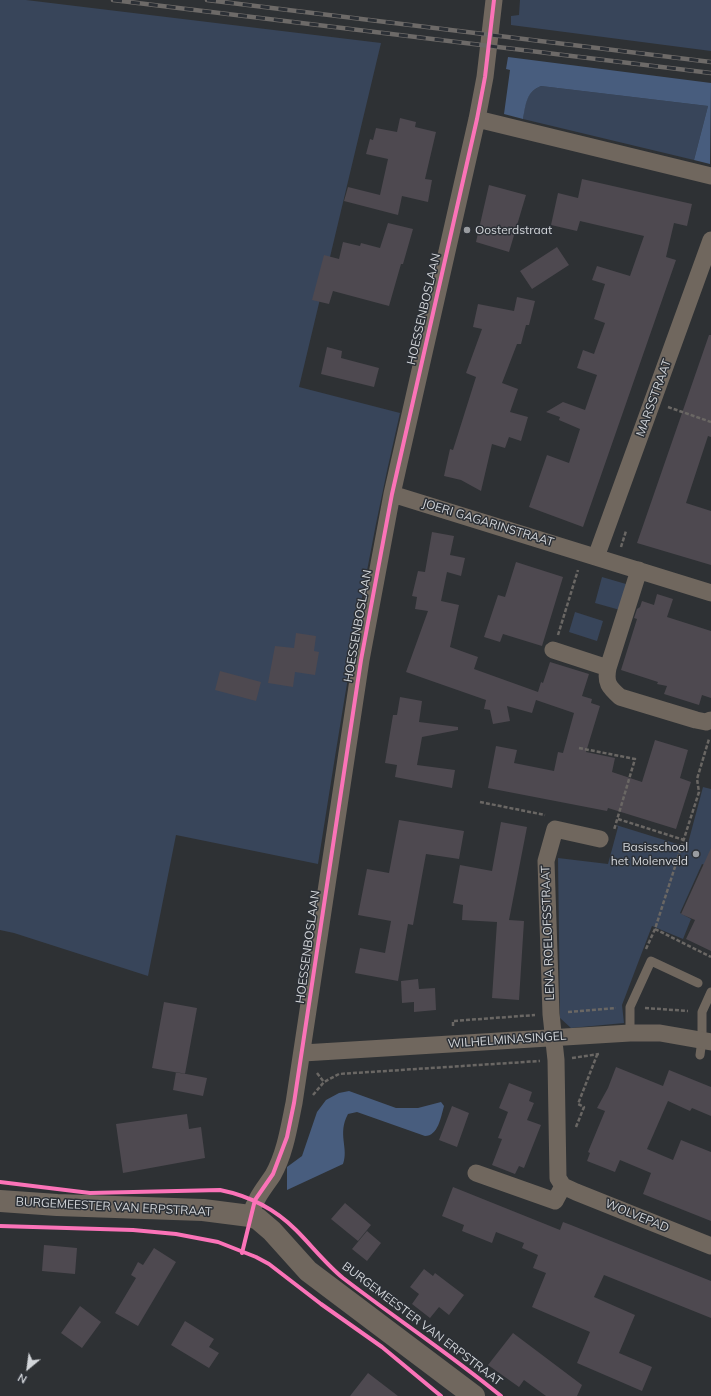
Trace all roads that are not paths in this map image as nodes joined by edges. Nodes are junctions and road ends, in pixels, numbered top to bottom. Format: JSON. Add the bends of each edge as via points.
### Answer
{"nodes":[{"id":1,"x":494,"y":0,"type":"edge"},
{"id":2,"x":478,"y":119,"type":"junction"},
{"id":3,"x":711,"y":176,"type":"edge"},
{"id":4,"x":711,"y":240,"type":"edge"},
{"id":5,"x":392,"y":494,"type":"junction"},
{"id":6,"x":590,"y":555,"type":"junction"},
{"id":7,"x":639,"y":570,"type":"junction"},
{"id":8,"x":711,"y":593,"type":"edge"},
{"id":9,"x":553,"y":650,"type":"road end"},
{"id":10,"x":608,"y":668,"type":"junction"},
{"id":11,"x":711,"y":720,"type":"edge"},
{"id":12,"x":600,"y":839,"type":"road end"},
{"id":13,"x":698,"y":983,"type":"dead end"},
{"id":14,"x":711,"y":992,"type":"edge"},
{"id":15,"x":630,"y":1032,"type":"junction"},
{"id":16,"x":553,"y":1037,"type":"junction"},
{"id":17,"x":705,"y":1046,"type":"edge"},
{"id":18,"x":303,"y":1054,"type":"junction"},
{"id":19,"x":476,"y":1173,"type":"dead end"},
{"id":20,"x":563,"y":1186,"type":"junction"},
{"id":21,"x":0,"y":1201,"type":"edge"},
{"id":22,"x":250,"y":1216,"type":"junction"},
{"id":23,"x":711,"y":1246,"type":"edge"},
{"id":24,"x":474,"y":1396,"type":"edge"}],
"edges":[{"from":1,"to":2,"type":"street","name":"HOESSENBOSLAAN"},
{"from":2,"to":3,"type":"street"},
{"from":2,"to":5,"type":"street","name":"HOESSENBOSLAAN"},
{"from":4,"to":6,"type":"street","name":"MARSSTRAAT","via":[[652,401]]},
{"from":5,"to":6,"type":"street","name":"JOERI GAGARINSTRAAT"},
{"from":5,"to":18,"type":"street","name":"HOESSENBOSLAAN","via":[[361,660]]},
{"from":6,"to":7,"type":"street","name":"JOERI GAGARINSTRAAT"},
{"from":7,"to":8,"type":"street","name":"JOERI GAGARINSTRAAT"},
{"from":7,"to":10,"type":"street"},
{"from":9,"to":10,"type":"street"},
{"from":10,"to":11,"type":"street","via":[[606,678],[610,689],[620,697],[696,720]]},
{"from":12,"to":16,"type":"street","name":"LENA ROELOFSSTRAAT","via":[[555,830],[546,861]]},
{"from":13,"to":15,"type":"lane","via":[[651,961],[630,1007]]},
{"from":14,"to":17,"type":"lane","via":[[702,1012]]},
{"from":15,"to":16,"type":"street","name":"WILHELMINASINGEL"},
{"from":15,"to":17,"type":"street","name":"WILHELMINASINGEL","via":[[660,1033]]},
{"from":16,"to":18,"type":"street","name":"WILHELMINASINGEL"},
{"from":16,"to":20,"type":"street","via":[[556,1060],[558,1178]]},
{"from":18,"to":22,"type":"street","name":"HOESSENBOSLAAN","via":[[287,1137],[273,1174],[255,1200]]},
{"from":19,"to":20,"type":"street","via":[[555,1201]]},
{"from":20,"to":23,"type":"street","name":"WOLVEPAD"},
{"from":21,"to":22,"type":"street","name":"BURGEMEESTER VAN ERPSTRAAT","via":[[203,1210]]},
{"from":22,"to":24,"type":"street","name":"BURGEMEESTER VAN ERPSTRAAT","via":[[258,1219],[272,1231],[308,1270]]}]}
